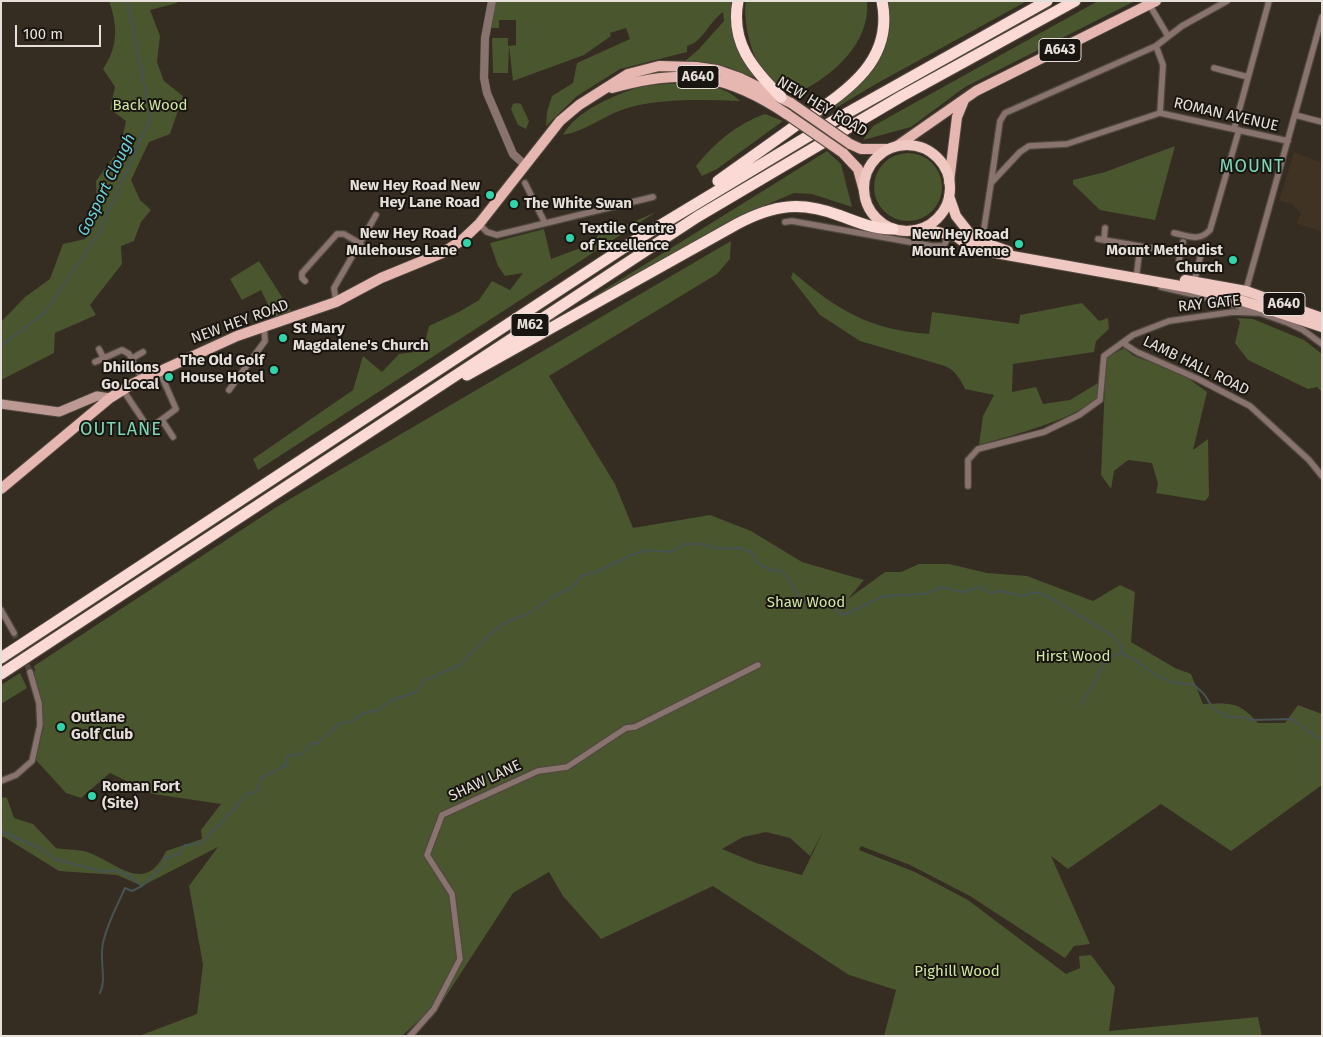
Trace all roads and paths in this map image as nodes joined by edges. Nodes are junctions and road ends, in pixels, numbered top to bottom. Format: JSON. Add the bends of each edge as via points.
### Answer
{"nodes":[{"id":1,"x":492,"y":1,"type":"edge"},
{"id":2,"x":738,"y":1,"type":"edge"},
{"id":3,"x":882,"y":1,"type":"edge"},
{"id":4,"x":1047,"y":1,"type":"edge"},
{"id":5,"x":1075,"y":1,"type":"edge"},
{"id":6,"x":1227,"y":1,"type":"edge"},
{"id":7,"x":1269,"y":1,"type":"edge"},
{"id":8,"x":1152,"y":3,"type":"edge"},
{"id":9,"x":1322,"y":17,"type":"edge"},
{"id":10,"x":1168,"y":36,"type":"junction"},
{"id":11,"x":1156,"y":46,"type":"junction"},
{"id":12,"x":1214,"y":68,"type":"dead end"},
{"id":13,"x":1248,"y":77,"type":"junction"},
{"id":14,"x":600,"y":91,"type":"junction"},
{"id":15,"x":964,"y":99,"type":"junction"},
{"id":16,"x":786,"y":100,"type":"junction"},
{"id":17,"x":1160,"y":113,"type":"junction"},
{"id":18,"x":1295,"y":115,"type":"junction"},
{"id":19,"x":1322,"y":122,"type":"edge"},
{"id":20,"x":1236,"y":129,"type":"junction"},
{"id":21,"x":1288,"y":141,"type":"junction"},
{"id":22,"x":893,"y":148,"type":"junction"},
{"id":23,"x":525,"y":165,"type":"junction"},
{"id":24,"x":950,"y":182,"type":"junction"},
{"id":25,"x":525,"y":183,"type":"dead end"},
{"id":26,"x":991,"y":183,"type":"junction"},
{"id":27,"x":864,"y":191,"type":"junction"},
{"id":28,"x":949,"y":196,"type":"junction"},
{"id":29,"x":653,"y":197,"type":"dead end"},
{"id":30,"x":376,"y":215,"type":"dead end"},
{"id":31,"x":956,"y":216,"type":"junction"},
{"id":32,"x":785,"y":222,"type":"dead end"},
{"id":33,"x":479,"y":224,"type":"junction"},
{"id":34,"x":545,"y":224,"type":"junction"},
{"id":35,"x":923,"y":228,"type":"junction"},
{"id":36,"x":1105,"y":228,"type":"dead end"},
{"id":37,"x":894,"y":229,"type":"junction"},
{"id":38,"x":1174,"y":232,"type":"dead end"},
{"id":39,"x":949,"y":234,"type":"junction"},
{"id":40,"x":983,"y":235,"type":"dead end"},
{"id":41,"x":1183,"y":242,"type":"dead end"},
{"id":42,"x":631,"y":243,"type":"junction"},
{"id":43,"x":361,"y":244,"type":"junction"},
{"id":44,"x":1140,"y":246,"type":"junction"},
{"id":45,"x":1201,"y":254,"type":"dead end"},
{"id":46,"x":1098,"y":272,"type":"junction"},
{"id":47,"x":1137,"y":272,"type":"junction"},
{"id":48,"x":305,"y":281,"type":"dead end"},
{"id":49,"x":1194,"y":282,"type":"junction"},
{"id":50,"x":1244,"y":296,"type":"junction"},
{"id":51,"x":336,"y":302,"type":"junction"},
{"id":52,"x":1260,"y":313,"type":"junction"},
{"id":53,"x":1322,"y":318,"type":"edge"},
{"id":54,"x":264,"y":327,"type":"junction"},
{"id":55,"x":1322,"y":327,"type":"edge"},
{"id":56,"x":1125,"y":341,"type":"junction"},
{"id":57,"x":1322,"y":344,"type":"edge"},
{"id":58,"x":99,"y":349,"type":"dead end"},
{"id":59,"x":143,"y":352,"type":"dead end"},
{"id":60,"x":103,"y":357,"type":"junction"},
{"id":61,"x":131,"y":358,"type":"junction"},
{"id":62,"x":95,"y":362,"type":"dead end"},
{"id":63,"x":159,"y":370,"type":"junction"},
{"id":64,"x":142,"y":379,"type":"junction"},
{"id":65,"x":122,"y":390,"type":"junction"},
{"id":66,"x":229,"y":390,"type":"dead end"},
{"id":67,"x":110,"y":398,"type":"junction"},
{"id":68,"x":1,"y":404,"type":"edge"},
{"id":69,"x":162,"y":420,"type":"junction"},
{"id":70,"x":385,"y":421,"type":"junction"},
{"id":71,"x":173,"y":437,"type":"dead end"},
{"id":72,"x":1322,"y":476,"type":"edge"},
{"id":73,"x":968,"y":486,"type":"dead end"},
{"id":74,"x":1,"y":489,"type":"edge"},
{"id":75,"x":1,"y":610,"type":"edge"},
{"id":76,"x":14,"y":633,"type":"tunnel mouth"},
{"id":77,"x":1,"y":658,"type":"edge"},
{"id":78,"x":758,"y":665,"type":"dead end"},
{"id":79,"x":30,"y":672,"type":"tunnel mouth"},
{"id":80,"x":1,"y":674,"type":"edge"},
{"id":81,"x":1,"y":781,"type":"edge"},
{"id":82,"x":410,"y":1036,"type":"edge"}],
"edges":[{"from":1,"to":23,"type":"street","via":[[484,45],[487,93],[513,154]]},
{"from":2,"to":16,"type":"highway","via":[[736,24],[742,49],[759,76]]},
{"from":3,"to":42,"type":"highway","via":[[881,44],[873,60],[852,85]]},
{"from":4,"to":42,"type":"highway","number":"M62","via":[[831,122]]},
{"from":5,"to":70,"type":"highway","number":"M62","via":[[885,105],[697,217]]},
{"from":6,"to":10,"type":"street"},
{"from":7,"to":13,"type":"street"},
{"from":8,"to":10,"type":"street"},
{"from":8,"to":15,"type":"main road","number":"A643"},
{"from":9,"to":18,"type":"street"},
{"from":10,"to":11,"type":"street"},
{"from":11,"to":17,"type":"street","via":[[1163,64]]},
{"from":11,"to":26,"type":"street","via":[[1005,113],[1000,121]]},
{"from":12,"to":13,"type":"street"},
{"from":13,"to":20,"type":"street"},
{"from":14,"to":16,"type":"main road","name":"NEW HEY ROAD","number":"A640","via":[[628,74],[659,66],[678,66],[716,70]]},
{"from":14,"to":23,"type":"main road","name":"NEW HEY ROAD","number":"A640","via":[[560,121]]},
{"from":14,"to":27,"type":"main road","name":"NEW HEY ROAD","number":"A640","bridge":true,"via":[[645,79],[690,76],[737,86],[764,98],[843,152],[858,169]]},
{"from":15,"to":22,"type":"main road","number":"A643"},
{"from":15,"to":24,"type":"main road","via":[[957,118]]},
{"from":16,"to":22,"type":"main road","name":"NEW HEY ROAD","number":"A640","bridge":true,"via":[[861,149]]},
{"from":17,"to":20,"type":"street","name":"ROMAN AVENUE"},
{"from":17,"to":26,"type":"street","name":"ROMAN AVENUE","via":[[1079,141],[1029,146]]},
{"from":18,"to":19,"type":"street"},
{"from":18,"to":21,"type":"street"},
{"from":20,"to":21,"type":"street","name":"ROMAN AVENUE"},
{"from":20,"to":38,"type":"street","via":[[1210,230],[1196,238]]},
{"from":21,"to":50,"type":"street"},
{"from":22,"to":24,"type":"highway","number":"A640","via":[[910,145],[924,149],[942,163]]},
{"from":22,"to":27,"type":"highway","via":[[871,164]]},
{"from":23,"to":33,"type":"main road","name":"NEW HEY ROAD","number":"A640"},
{"from":24,"to":28,"type":"highway","number":"A640"},
{"from":25,"to":34,"type":"street"},
{"from":26,"to":40,"type":"street"},
{"from":27,"to":37,"type":"highway","number":"A640","via":[[871,213]]},
{"from":28,"to":31,"type":"highway","number":"A640"},
{"from":28,"to":35,"type":"highway","number":"A640","via":[[942,212]]},
{"from":29,"to":34,"type":"street"},
{"from":30,"to":43,"type":"street"},
{"from":31,"to":39,"type":"highway"},
{"from":31,"to":47,"type":"highway","number":"A640","via":[[974,239],[1002,250]]},
{"from":32,"to":39,"type":"street","via":[[932,246],[944,246]]},
{"from":33,"to":34,"type":"street","via":[[487,232],[497,235]]},
{"from":33,"to":51,"type":"main road","name":"NEW HEY ROAD","number":"A640","via":[[442,253],[381,278]]},
{"from":35,"to":37,"type":"highway","number":"A640","via":[[913,231]]},
{"from":35,"to":39,"type":"highway","number":"A640"},
{"from":36,"to":44,"type":"street","via":[[1101,240]]},
{"from":37,"to":70,"type":"highway","via":[[876,229],[811,207],[766,210]]},
{"from":39,"to":46,"type":"highway","number":"A640","via":[[973,249]]},
{"from":41,"to":44,"type":"street","via":[[1180,256]]},
{"from":42,"to":77,"type":"highway","number":"M62"},
{"from":43,"to":48,"type":"street","via":[[344,234],[337,234],[302,273]]},
{"from":43,"to":51,"type":"street","via":[[334,288]]},
{"from":44,"to":47,"type":"street"},
{"from":45,"to":49,"type":"street"},
{"from":46,"to":50,"type":"highway","number":"A640"},
{"from":46,"to":52,"type":"street"},
{"from":47,"to":49,"type":"highway","number":"A640"},
{"from":49,"to":50,"type":"highway","number":"A640"},
{"from":50,"to":53,"type":"highway","number":"A640"},
{"from":50,"to":55,"type":"highway","number":"A640"},
{"from":51,"to":54,"type":"main road","name":"NEW HEY ROAD","number":"A640"},
{"from":52,"to":56,"type":"street","name":"RAY GATE","via":[[1233,312],[1169,321]]},
{"from":52,"to":57,"type":"street","name":"RAY GATE","via":[[1303,330]]},
{"from":54,"to":63,"type":"main road","name":"NEW HEY ROAD","number":"A640"},
{"from":54,"to":66,"type":"street","via":[[266,341]]},
{"from":56,"to":72,"type":"street","name":"LAMB HALL ROAD","via":[[1137,352],[1250,406]]},
{"from":56,"to":73,"type":"street","via":[[1104,356],[1100,400],[1044,432],[978,449],[968,460]]},
{"from":58,"to":60,"type":"street"},
{"from":59,"to":61,"type":"street"},
{"from":60,"to":61,"type":"street","via":[[122,350]]},
{"from":60,"to":62,"type":"street"},
{"from":61,"to":64,"type":"street"},
{"from":63,"to":64,"type":"main road","name":"NEW HEY ROAD","number":"A640"},
{"from":63,"to":69,"type":"street","via":[[176,408]]},
{"from":64,"to":65,"type":"main road","name":"NEW HEY ROAD","number":"A640"},
{"from":65,"to":67,"type":"main road","name":"NEW HEY ROAD","number":"A640"},
{"from":65,"to":69,"type":"street","via":[[149,429]]},
{"from":67,"to":68,"type":"main road","via":[[97,396],[60,412]]},
{"from":67,"to":74,"type":"main road","name":"NEW HEY ROAD","number":"A640"},
{"from":69,"to":71,"type":"street"},
{"from":70,"to":80,"type":"highway","number":"M62"},
{"from":75,"to":76,"type":"street"},
{"from":78,"to":82,"type":"street","name":"SHAW LANE","via":[[635,727],[626,728],[567,767],[538,771],[442,815],[427,855],[452,894],[460,959],[434,1009]]},
{"from":79,"to":81,"type":"street","via":[[39,703],[40,725],[32,761],[16,776]]}]}
